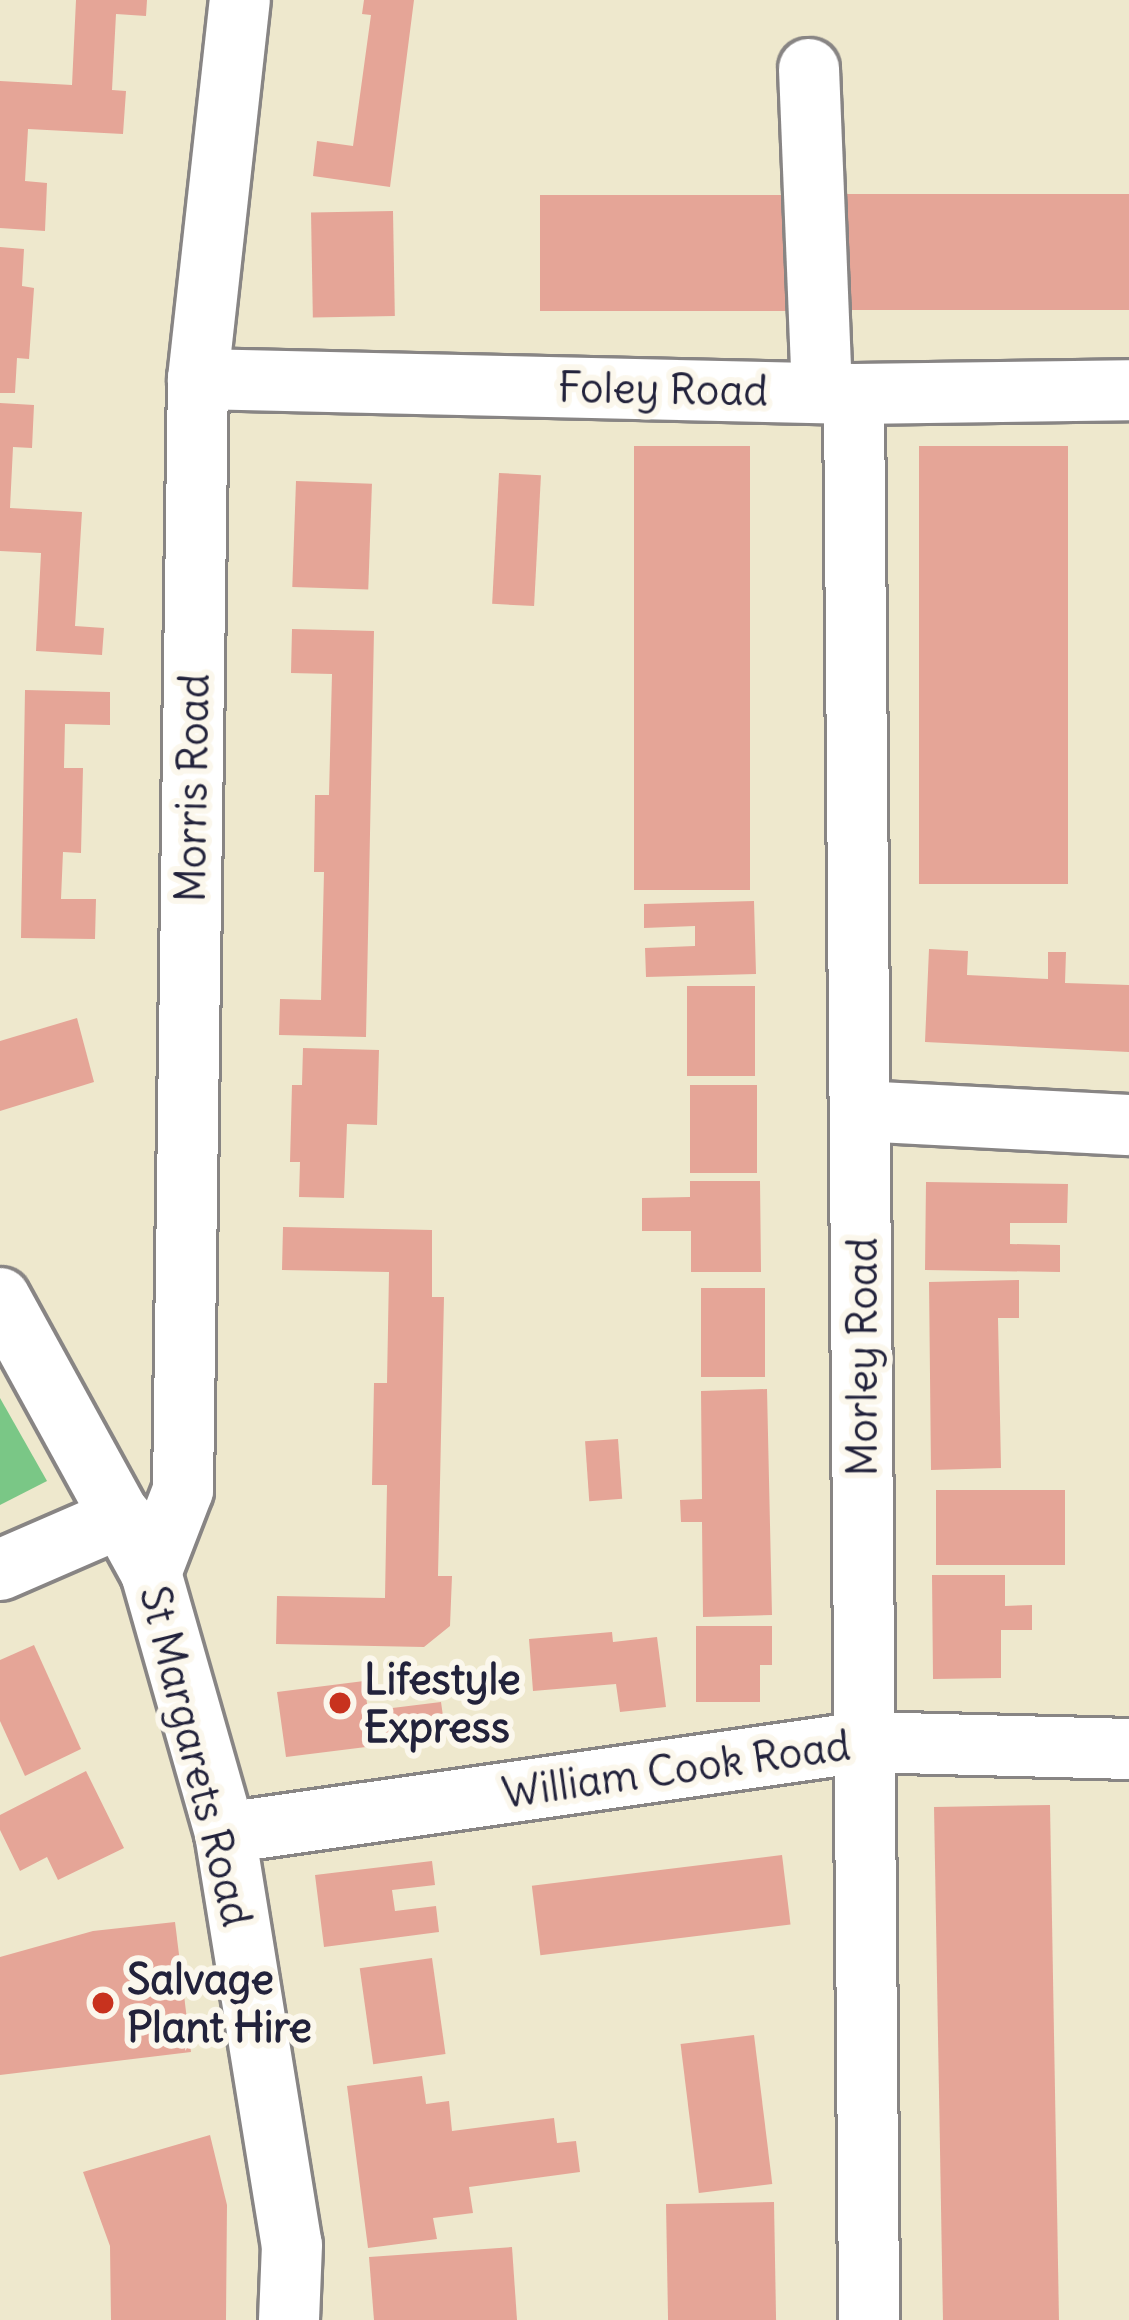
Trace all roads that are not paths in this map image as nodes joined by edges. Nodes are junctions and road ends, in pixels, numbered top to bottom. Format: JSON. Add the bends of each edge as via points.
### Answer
{"nodes":[{"id":1,"x":241,"y":0,"type":"edge"},
{"id":2,"x":809,"y":68,"type":"dead end"},
{"id":3,"x":198,"y":379,"type":"junction"},
{"id":4,"x":1129,"y":390,"type":"edge"},
{"id":5,"x":838,"y":393,"type":"junction"},
{"id":6,"x":861,"y":1111,"type":"junction"},
{"id":7,"x":1129,"y":1125,"type":"edge"},
{"id":8,"x":0,"y":1298,"type":"edge"},
{"id":9,"x":122,"y":1517,"type":"junction"},
{"id":10,"x":0,"y":1570,"type":"edge"},
{"id":11,"x":152,"y":1573,"type":"junction"},
{"id":12,"x":863,"y":1742,"type":"junction"},
{"id":13,"x":1129,"y":1749,"type":"edge"},
{"id":14,"x":225,"y":1833,"type":"junction"},
{"id":15,"x":289,"y":2320,"type":"edge"},
{"id":16,"x":869,"y":2320,"type":"edge"}],
"edges":[{"from":1,"to":3,"type":"street","name":"Morris Road"},
{"from":2,"to":5,"type":"street","name":"Morley Road"},
{"from":3,"to":5,"type":"street","name":"Foley Road"},
{"from":3,"to":11,"type":"street","name":"Morris Road","via":[[183,1490]]},
{"from":4,"to":5,"type":"street","name":"Foley Road"},
{"from":5,"to":6,"type":"street","name":"Morley Road"},
{"from":6,"to":7,"type":"street"},
{"from":6,"to":12,"type":"street","name":"Morley Road"},
{"from":8,"to":9,"type":"street","name":"St Margarets Road"},
{"from":9,"to":10,"type":"street"},
{"from":9,"to":11,"type":"street","name":"St Margarets Road"},
{"from":11,"to":14,"type":"street","name":"St Margarets Road"},
{"from":12,"to":13,"type":"street","name":"William Cook Road"},
{"from":12,"to":14,"type":"street","name":"William Cook Road"},
{"from":12,"to":16,"type":"street","name":"Morley Road"},
{"from":14,"to":15,"type":"street","name":"St Margarets Road","via":[[292,2245]]}]}
